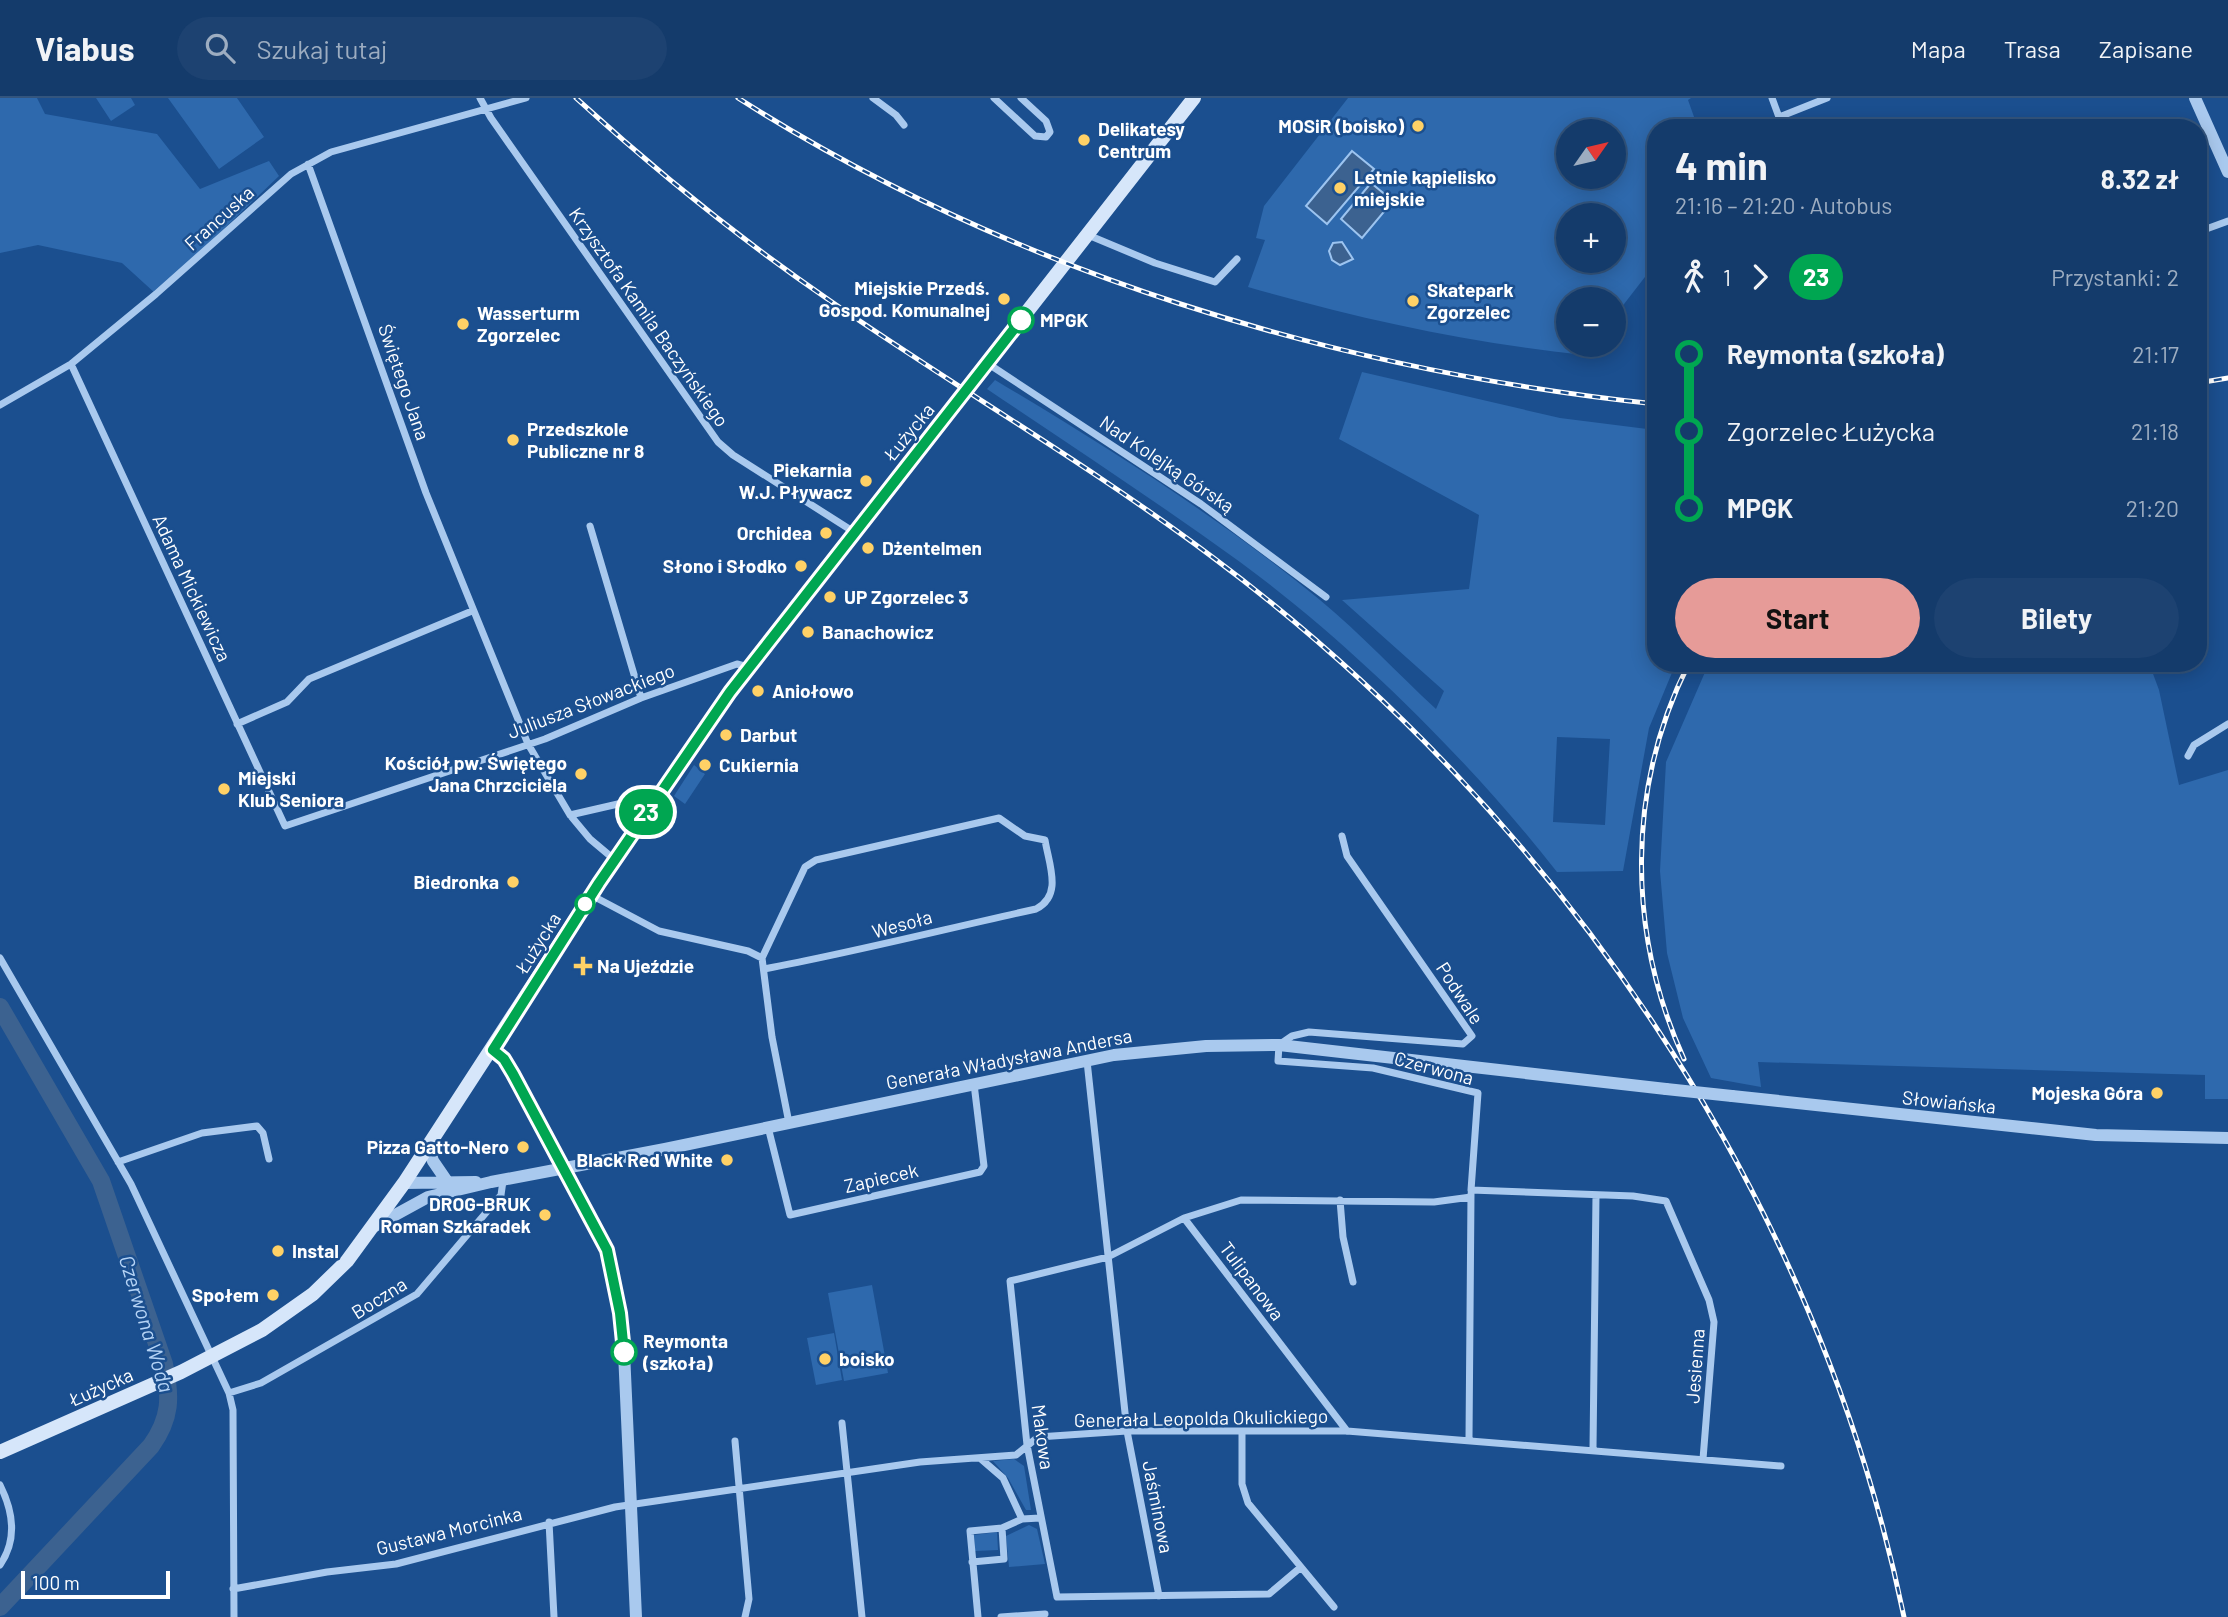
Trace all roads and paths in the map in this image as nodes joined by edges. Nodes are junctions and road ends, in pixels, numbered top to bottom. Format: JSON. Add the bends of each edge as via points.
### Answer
{"nodes":[{"id":1,"x":481,"y":98,"type":"edge"},
{"id":2,"x":526,"y":98,"type":"edge"},
{"id":3,"x":873,"y":98,"type":"edge"},
{"id":4,"x":994,"y":98,"type":"edge"},
{"id":5,"x":1021,"y":98,"type":"edge"},
{"id":6,"x":1194,"y":98,"type":"edge"},
{"id":7,"x":1772,"y":98,"type":"edge"},
{"id":8,"x":1827,"y":98,"type":"edge"},
{"id":9,"x":2195,"y":98,"type":"edge"},
{"id":10,"x":486,"y":110,"type":"junction"},
{"id":11,"x":1779,"y":117,"type":"joint"},
{"id":12,"x":2204,"y":119,"type":"edge"},
{"id":13,"x":904,"y":125,"type":"dead end"},
{"id":14,"x":2207,"y":125,"type":"edge"},
{"id":15,"x":308,"y":164,"type":"junction"},
{"id":16,"x":2228,"y":172,"type":"edge"},
{"id":17,"x":2228,"y":221,"type":"edge"},
{"id":18,"x":2207,"y":229,"type":"edge"},
{"id":19,"x":1088,"y":235,"type":"junction"},
{"id":20,"x":1237,"y":259,"type":"dead end"},
{"id":21,"x":987,"y":363,"type":"junction"},
{"id":22,"x":71,"y":364,"type":"junction"},
{"id":23,"x":0,"y":405,"type":"edge"},
{"id":24,"x":590,"y":526,"type":"dead end"},
{"id":25,"x":855,"y":533,"type":"junction"},
{"id":26,"x":1326,"y":597,"type":"dead end"},
{"id":27,"x":472,"y":611,"type":"junction"},
{"id":28,"x":748,"y":667,"type":"junction"},
{"id":29,"x":641,"y":698,"type":"junction"},
{"id":30,"x":237,"y":724,"type":"junction"},
{"id":31,"x":2228,"y":724,"type":"edge"},
{"id":32,"x":528,"y":744,"type":"junction"},
{"id":33,"x":2188,"y":756,"type":"dead end"},
{"id":34,"x":653,"y":802,"type":"junction"},
{"id":35,"x":570,"y":815,"type":"junction"},
{"id":36,"x":285,"y":826,"type":"joint"},
{"id":37,"x":1342,"y":836,"type":"dead end"},
{"id":38,"x":615,"y":860,"type":"junction"},
{"id":39,"x":591,"y":895,"type":"junction"},
{"id":40,"x":0,"y":958,"type":"edge"},
{"id":41,"x":762,"y":958,"type":"junction"},
{"id":42,"x":764,"y":969,"type":"junction"},
{"id":43,"x":1279,"y":1045,"type":"junction"},
{"id":44,"x":493,"y":1050,"type":"junction"},
{"id":45,"x":1087,"y":1061,"type":"junction"},
{"id":46,"x":974,"y":1083,"type":"junction"},
{"id":47,"x":1666,"y":1089,"type":"joint"},
{"id":48,"x":789,"y":1123,"type":"junction"},
{"id":49,"x":768,"y":1127,"type":"junction"},
{"id":50,"x":2228,"y":1138,"type":"edge"},
{"id":51,"x":428,"y":1146,"type":"junction"},
{"id":52,"x":268,"y":1159,"type":"dead end"},
{"id":53,"x":118,"y":1162,"type":"junction"},
{"id":54,"x":564,"y":1170,"type":"junction"},
{"id":55,"x":446,"y":1180,"type":"junction"},
{"id":56,"x":497,"y":1181,"type":"junction"},
{"id":57,"x":404,"y":1183,"type":"junction"},
{"id":58,"x":1471,"y":1194,"type":"junction"},
{"id":59,"x":1596,"y":1195,"type":"junction"},
{"id":60,"x":433,"y":1196,"type":"junction"},
{"id":61,"x":1340,"y":1200,"type":"junction"},
{"id":62,"x":1184,"y":1218,"type":"junction"},
{"id":63,"x":375,"y":1226,"type":"junction"},
{"id":64,"x":1108,"y":1257,"type":"junction"},
{"id":65,"x":1353,"y":1282,"type":"dead end"},
{"id":66,"x":213,"y":1357,"type":"junction"},
{"id":67,"x":229,"y":1393,"type":"junction"},
{"id":68,"x":842,"y":1423,"type":"dead end"},
{"id":69,"x":1127,"y":1431,"type":"junction"},
{"id":70,"x":1347,"y":1431,"type":"junction"},
{"id":71,"x":1242,"y":1432,"type":"junction"},
{"id":72,"x":1469,"y":1439,"type":"junction"},
{"id":73,"x":735,"y":1441,"type":"dead end"},
{"id":74,"x":1027,"y":1445,"type":"junction"},
{"id":75,"x":1593,"y":1449,"type":"junction"},
{"id":76,"x":0,"y":1452,"type":"edge"},
{"id":77,"x":981,"y":1459,"type":"junction"},
{"id":78,"x":1703,"y":1459,"type":"junction"},
{"id":79,"x":1781,"y":1466,"type":"dead end"},
{"id":80,"x":849,"y":1472,"type":"junction"},
{"id":81,"x":0,"y":1485,"type":"edge"},
{"id":82,"x":740,"y":1488,"type":"junction"},
{"id":83,"x":631,"y":1505,"type":"junction"},
{"id":84,"x":1040,"y":1518,"type":"junction"},
{"id":85,"x":1022,"y":1519,"type":"junction"},
{"id":86,"x":549,"y":1522,"type":"junction"},
{"id":87,"x":1002,"y":1528,"type":"junction"},
{"id":88,"x":972,"y":1562,"type":"junction"},
{"id":89,"x":0,"y":1565,"type":"edge"},
{"id":90,"x":1301,"y":1567,"type":"junction"},
{"id":91,"x":233,"y":1589,"type":"junction"},
{"id":92,"x":1159,"y":1596,"type":"junction"},
{"id":93,"x":1334,"y":1607,"type":"dead end"},
{"id":94,"x":1045,"y":1614,"type":"dead end"},
{"id":95,"x":234,"y":1617,"type":"edge"},
{"id":96,"x":554,"y":1617,"type":"edge"},
{"id":97,"x":636,"y":1617,"type":"edge"},
{"id":98,"x":745,"y":1617,"type":"edge"},
{"id":99,"x":862,"y":1617,"type":"edge"},
{"id":100,"x":978,"y":1617,"type":"edge"},
{"id":101,"x":1002,"y":1617,"type":"edge"}],
"edges":[{"from":1,"to":10,"type":"street","name":"Krzysztofa Kamila Baczyńskiego"},
{"from":2,"to":10,"type":"street","name":"Francuska"},
{"from":3,"to":13,"type":"street"},
{"from":4,"to":5,"type":"street","via":[[1035,135],[1046,137],[1051,132],[1049,125]]},
{"from":6,"to":19,"type":"main road","name":"Łużycka"},
{"from":7,"to":11,"type":"street"},
{"from":8,"to":11,"type":"street"},
{"from":9,"to":12,"type":"street"},
{"from":10,"to":15,"type":"street","name":"Francuska","via":[[331,152]]},
{"from":10,"to":25,"type":"street","name":"Krzysztofa Kamila Baczyńskiego","via":[[718,442]]},
{"from":14,"to":16,"type":"street"},
{"from":15,"to":22,"type":"street","name":"Francuska"},
{"from":15,"to":27,"type":"street","name":"Świętego Jana"},
{"from":17,"to":18,"type":"street"},
{"from":19,"to":20,"type":"street","via":[[1215,282]]},
{"from":19,"to":21,"type":"main road","name":"Łużycka"},
{"from":21,"to":25,"type":"main road","name":"Łużycka"},
{"from":21,"to":26,"type":"street","name":"Nad Kolejką Górską","via":[[1201,504]]},
{"from":22,"to":23,"type":"street","name":"Francuska"},
{"from":22,"to":30,"type":"street","name":"Adama Mickiewicza"},
{"from":24,"to":29,"type":"street"},
{"from":25,"to":28,"type":"main road","name":"Łużycka"},
{"from":27,"to":30,"type":"street","via":[[309,679],[287,702]]},
{"from":27,"to":32,"type":"street","name":"Świętego Jana"},
{"from":28,"to":29,"type":"street","name":"Juliusza Słowackiego","via":[[737,664]]},
{"from":28,"to":34,"type":"main road","name":"Łużycka"},
{"from":29,"to":32,"type":"street","name":"Juliusza Słowackiego"},
{"from":30,"to":36,"type":"street","name":"Adama Mickiewicza"},
{"from":31,"to":33,"type":"street","via":[[2194,745]]},
{"from":32,"to":35,"type":"street","name":"Świętego Jana"},
{"from":32,"to":36,"type":"street","name":"Juliusza Słowackiego"},
{"from":34,"to":35,"type":"street","via":[[644,798]]},
{"from":34,"to":38,"type":"main road","name":"Łużycka"},
{"from":35,"to":38,"type":"street","name":"Świętego Jana"},
{"from":37,"to":43,"type":"street","name":"Podwale","via":[[1347,856],[1472,1036],[1462,1044],[1309,1031]]},
{"from":38,"to":39,"type":"main road","name":"Łużycka"},
{"from":39,"to":41,"type":"street","via":[[659,931]]},
{"from":39,"to":44,"type":"main road","name":"Łużycka"},
{"from":40,"to":53,"type":"street"},
{"from":41,"to":42,"type":"street"},
{"from":41,"to":42,"type":"street","name":"Wesoła","via":[[805,867],[816,860],[999,818],[1025,836],[1045,840],[1052,892],[1046,904],[870,949]]},
{"from":42,"to":48,"type":"street"},
{"from":43,"to":45,"type":"street","name":"Generała Władysława Andersa","via":[[1206,1046]]},
{"from":43,"to":47,"type":"street","name":"Generała Władysława Andersa"},
{"from":43,"to":58,"type":"street","name":"Czerwona","via":[[1278,1061],[1373,1068],[1478,1093]]},
{"from":44,"to":51,"type":"main road","name":"Łużycka"},
{"from":44,"to":54,"type":"street","via":[[504,1059]]},
{"from":45,"to":46,"type":"street","name":"Generała Władysława Andersa"},
{"from":45,"to":64,"type":"street","name":"Jaśminowa"},
{"from":46,"to":48,"type":"street","name":"Generała Władysława Andersa"},
{"from":46,"to":49,"type":"street","name":"Zapiecek","via":[[984,1166],[980,1172],[790,1215]]},
{"from":47,"to":50,"type":"street","name":"Słowiańska","bridge":true,"via":[[2071,1133]]},
{"from":48,"to":49,"type":"street","name":"Generała Władysława Andersa"},
{"from":49,"to":54,"type":"street","name":"Generała Władysława Andersa"},
{"from":51,"to":55,"type":"street"},
{"from":51,"to":57,"type":"main road","name":"Łużycka"},
{"from":52,"to":53,"type":"street","via":[[257,1126],[202,1133]]},
{"from":53,"to":66,"type":"street"},
{"from":54,"to":56,"type":"street","name":"Generała Władysława Andersa"},
{"from":54,"to":83,"type":"street","via":[[601,1237],[614,1274],[623,1330]]},
{"from":55,"to":56,"type":"street","name":"Generała Władysława Andersa"},
{"from":55,"to":57,"type":"street","name":"Generała Władysława Andersa"},
{"from":56,"to":60,"type":"street","name":"Generała Władysława Andersa"},
{"from":56,"to":67,"type":"street","name":"Boczna","via":[[501,1195],[417,1294],[261,1383]]},
{"from":57,"to":60,"type":"street"},
{"from":57,"to":63,"type":"main road","name":"Łużycka"},
{"from":58,"to":59,"type":"street"},
{"from":58,"to":61,"type":"street","via":[[1434,1202]]},
{"from":58,"to":72,"type":"street"},
{"from":59,"to":75,"type":"street"},
{"from":59,"to":78,"type":"street","name":"Jesienna","via":[[1666,1201],[1709,1300],[1714,1322]]},
{"from":60,"to":63,"type":"street","name":"Generała Władysława Andersa"},
{"from":61,"to":62,"type":"street","via":[[1241,1200]]},
{"from":61,"to":65,"type":"street"},
{"from":62,"to":64,"type":"street"},
{"from":62,"to":70,"type":"street","name":"Tulipanowa"},
{"from":63,"to":66,"type":"main road","name":"Łużycka","via":[[313,1294],[273,1324]]},
{"from":64,"to":69,"type":"street","name":"Jaśminowa"},
{"from":64,"to":74,"type":"street","name":"Makowa","via":[[1010,1281]]},
{"from":66,"to":67,"type":"street"},
{"from":66,"to":76,"type":"main road","name":"Łużycka"},
{"from":67,"to":91,"type":"street","via":[[233,1410]]},
{"from":68,"to":80,"type":"street"},
{"from":69,"to":71,"type":"street","name":"Generała Leopolda Okulickiego"},
{"from":69,"to":74,"type":"street","name":"Generała Leopolda Okulickiego","via":[[1038,1437]]},
{"from":69,"to":92,"type":"street","name":"Jaśminowa"},
{"from":70,"to":71,"type":"street","name":"Generała Leopolda Okulickiego"},
{"from":70,"to":72,"type":"street","name":"Generała Leopolda Okulickiego"},
{"from":71,"to":90,"type":"street","via":[[1242,1484],[1248,1503]]},
{"from":72,"to":75,"type":"street","name":"Generała Leopolda Okulickiego"},
{"from":73,"to":82,"type":"street"},
{"from":74,"to":77,"type":"street","name":"Generała Leopolda Okulickiego","via":[[1016,1455]]},
{"from":74,"to":84,"type":"street","name":"Makowa"},
{"from":75,"to":78,"type":"street","name":"Generała Leopolda Okulickiego"},
{"from":77,"to":80,"type":"street","name":"Generała Leopolda Okulickiego"},
{"from":77,"to":85,"type":"street","via":[[1003,1478]]},
{"from":78,"to":79,"type":"street","name":"Generała Leopolda Okulickiego"},
{"from":80,"to":82,"type":"street","name":"Generała Leopolda Okulickiego"},
{"from":80,"to":99,"type":"street"},
{"from":81,"to":89,"type":"street","via":[[13,1527]]},
{"from":82,"to":83,"type":"street","name":"Generała Leopolda Okulickiego"},
{"from":82,"to":98,"type":"street","via":[[749,1599]]},
{"from":83,"to":86,"type":"street","name":"Gustawa Morcinka"},
{"from":83,"to":97,"type":"street"},
{"from":84,"to":85,"type":"street"},
{"from":84,"to":92,"type":"street","name":"Makowa","via":[[1057,1597]]},
{"from":85,"to":87,"type":"street"},
{"from":86,"to":91,"type":"street","name":"Gustawa Morcinka","via":[[396,1564]]},
{"from":86,"to":96,"type":"street"},
{"from":87,"to":88,"type":"street","via":[[970,1531]]},
{"from":87,"to":88,"type":"street","via":[[1004,1559]]},
{"from":88,"to":100,"type":"street"},
{"from":90,"to":92,"type":"street","via":[[1269,1594]]},
{"from":90,"to":93,"type":"street"},
{"from":91,"to":95,"type":"street"},
{"from":94,"to":101,"type":"street"}]}
